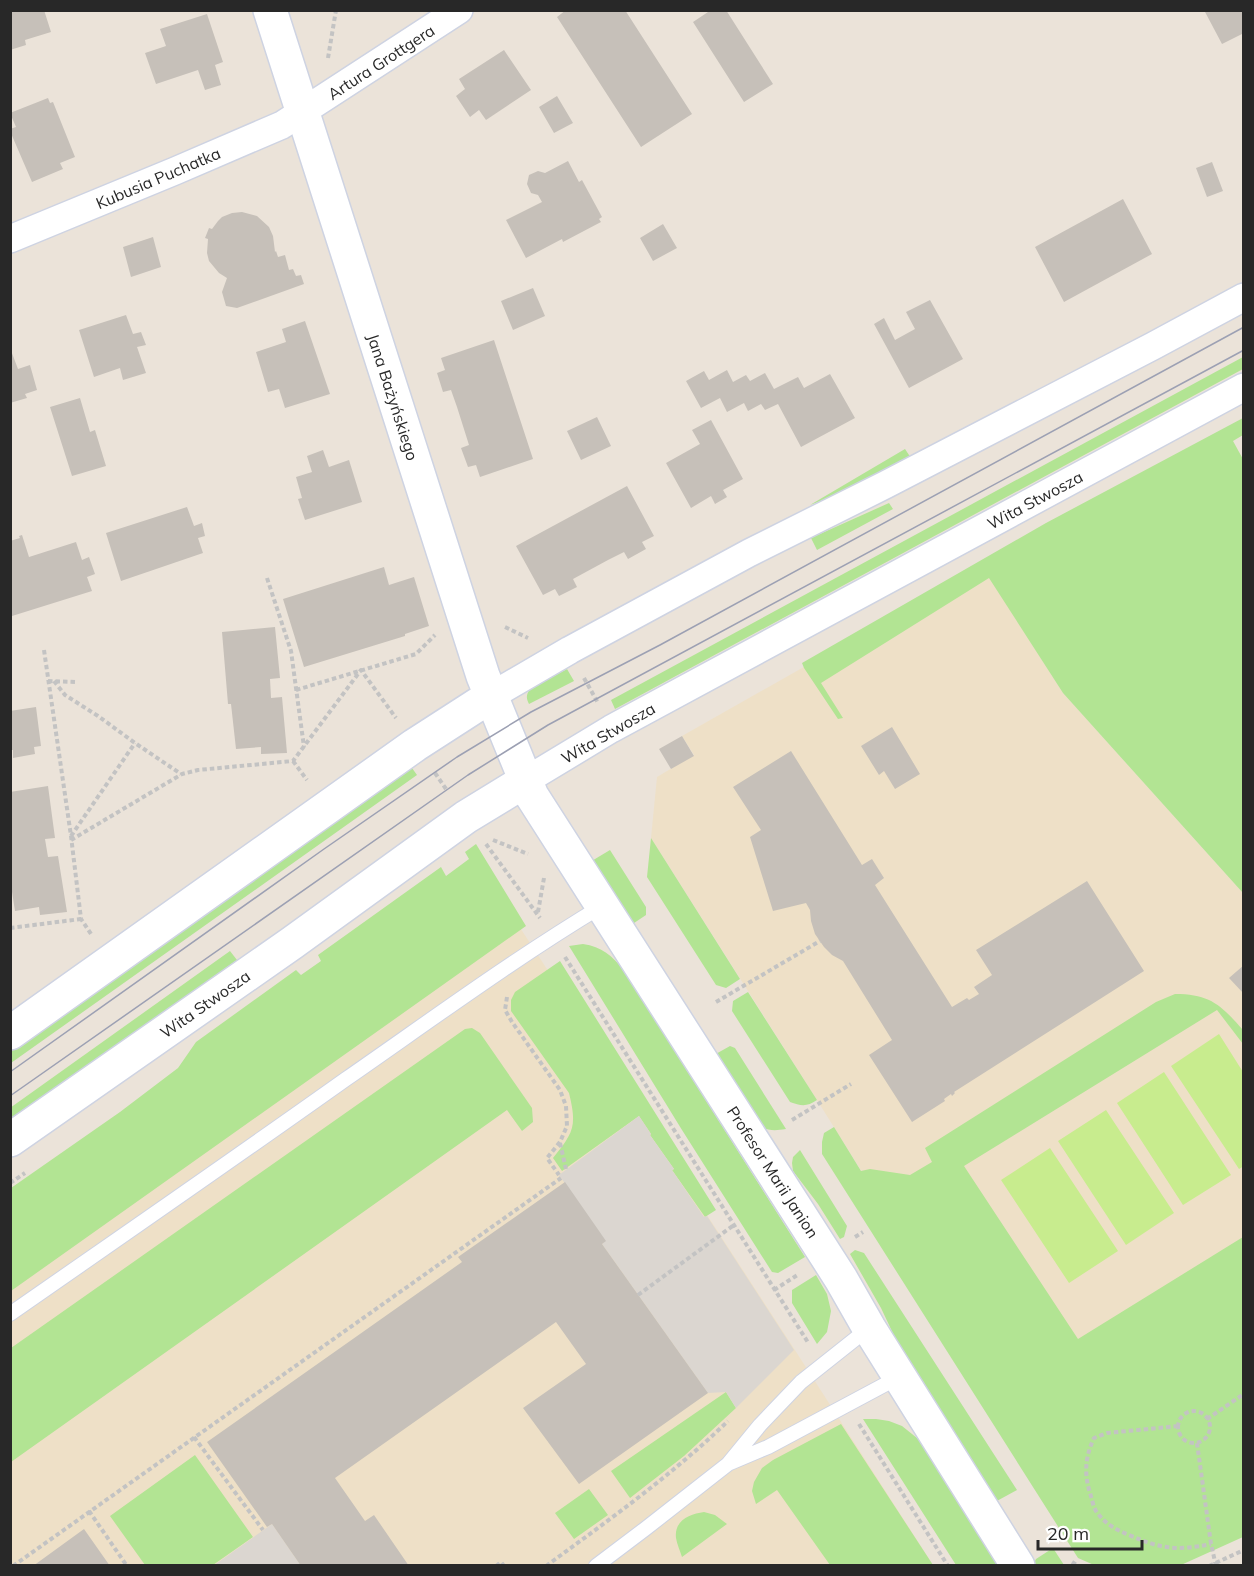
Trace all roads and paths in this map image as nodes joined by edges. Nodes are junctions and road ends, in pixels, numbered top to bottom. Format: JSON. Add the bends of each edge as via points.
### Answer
{"nodes":[{"id":1,"x":270,"y":10,"type":"edge"},
{"id":2,"x":459,"y":10,"type":"edge"},
{"id":3,"x":337,"y":11,"type":"edge"},
{"id":4,"x":329,"y":44,"type":"dead end"},
{"id":5,"x":302,"y":112,"type":"junction"},
{"id":6,"x":10,"y":239,"type":"edge"},
{"id":7,"x":1244,"y":297,"type":"edge"},
{"id":8,"x":1244,"y":387,"type":"edge"},
{"id":9,"x":267,"y":578,"type":"dead end"},
{"id":10,"x":499,"y":623,"type":"dead end"},
{"id":11,"x":442,"y":628,"type":"dead end"},
{"id":12,"x":44,"y":650,"type":"dead end"},
{"id":13,"x":570,"y":650,"type":"junction"},
{"id":14,"x":361,"y":670,"type":"junction"},
{"id":15,"x":48,"y":681,"type":"junction"},
{"id":16,"x":54,"y":681,"type":"junction"},
{"id":17,"x":75,"y":682,"type":"dead end"},
{"id":18,"x":296,"y":690,"type":"junction"},
{"id":19,"x":491,"y":696,"type":"junction"},
{"id":20,"x":611,"y":729,"type":"junction"},
{"id":21,"x":135,"y":743,"type":"junction"},
{"id":22,"x":415,"y":746,"type":"junction"},
{"id":23,"x":304,"y":748,"type":"junction"},
{"id":24,"x":293,"y":761,"type":"junction"},
{"id":25,"x":182,"y":774,"type":"junction"},
{"id":26,"x":525,"y":781,"type":"junction"},
{"id":27,"x":308,"y":783,"type":"dead end"},
{"id":28,"x":473,"y":826,"type":"junction"},
{"id":29,"x":71,"y":838,"type":"junction"},
{"id":30,"x":537,"y":858,"type":"dead end"},
{"id":31,"x":545,"y":872,"type":"dead end"},
{"id":32,"x":602,"y":906,"type":"junction"},
{"id":33,"x":537,"y":913,"type":"junction"},
{"id":34,"x":81,"y":919,"type":"junction"},
{"id":35,"x":10,"y":928,"type":"edge"},
{"id":36,"x":91,"y":934,"type":"dead end"},
{"id":37,"x":552,"y":936,"type":"junction"},
{"id":38,"x":820,"y":941,"type":"dead end"},
{"id":39,"x":508,"y":994,"type":"dead end"},
{"id":40,"x":716,"y":1002,"type":"dead end"},
{"id":41,"x":10,"y":1033,"type":"edge"},
{"id":42,"x":851,"y":1084,"type":"dead end"},
{"id":43,"x":792,"y":1120,"type":"dead end"},
{"id":44,"x":10,"y":1140,"type":"edge"},
{"id":45,"x":560,"y":1142,"type":"junction"},
{"id":46,"x":566,"y":1169,"type":"dead end"},
{"id":47,"x":734,"y":1225,"type":"junction"},
{"id":48,"x":638,"y":1295,"type":"dead end"},
{"id":49,"x":10,"y":1314,"type":"edge"},
{"id":50,"x":869,"y":1328,"type":"junction"},
{"id":51,"x":808,"y":1342,"type":"junction"},
{"id":52,"x":802,"y":1348,"type":"dead end"},
{"id":53,"x":822,"y":1365,"type":"junction"},
{"id":54,"x":899,"y":1377,"type":"junction"},
{"id":55,"x":1244,"y":1394,"type":"edge"},
{"id":56,"x":847,"y":1404,"type":"junction"},
{"id":57,"x":731,"y":1419,"type":"dead end"},
{"id":58,"x":1207,"y":1419,"type":"junction"},
{"id":59,"x":1178,"y":1426,"type":"junction"},
{"id":60,"x":194,"y":1437,"type":"junction"},
{"id":61,"x":1197,"y":1443,"type":"junction"},
{"id":62,"x":728,"y":1464,"type":"junction"},
{"id":63,"x":89,"y":1511,"type":"junction"},
{"id":64,"x":263,"y":1530,"type":"dead end"},
{"id":65,"x":1211,"y":1544,"type":"junction"},
{"id":66,"x":1244,"y":1550,"type":"edge"},
{"id":67,"x":1072,"y":1563,"type":"dead end"},
{"id":68,"x":1215,"y":1564,"type":"edge"},
{"id":69,"x":13,"y":1566,"type":"edge"},
{"id":70,"x":127,"y":1566,"type":"edge"},
{"id":71,"x":496,"y":1566,"type":"edge"},
{"id":72,"x":504,"y":1566,"type":"edge"},
{"id":73,"x":546,"y":1566,"type":"edge"},
{"id":74,"x":596,"y":1566,"type":"edge"},
{"id":75,"x":948,"y":1566,"type":"edge"},
{"id":76,"x":1018,"y":1566,"type":"edge"},
{"id":77,"x":1078,"y":1566,"type":"edge"},
{"id":78,"x":1209,"y":1566,"type":"edge"}],
"edges":[{"from":1,"to":5,"type":"street","name":"Jana Bażyńskiego"},
{"from":2,"to":5,"type":"street","name":"Artura Grottgera"},
{"from":3,"to":4,"type":"path"},
{"from":5,"to":6,"type":"street","name":"Kubusia Puchatka","via":[[250,139]]},
{"from":5,"to":19,"type":"street","name":"Jana Bażyńskiego"},
{"from":7,"to":13,"type":"street","via":[[748,553]]},
{"from":8,"to":20,"type":"street","name":"Wita Stwosza"},
{"from":9,"to":18,"type":"path","via":[[291,651]]},
{"from":10,"to":13,"type":"path","via":[[529,638],[560,632]]},
{"from":11,"to":14,"type":"path","via":[[416,654]]},
{"from":12,"to":15,"type":"path"},
{"from":13,"to":19,"type":"street"},
{"from":13,"to":20,"type":"path"},
{"from":14,"to":18,"type":"path"},
{"from":14,"to":22,"type":"path"},
{"from":14,"to":23,"type":"path"},
{"from":15,"to":16,"type":"path"},
{"from":15,"to":29,"type":"path"},
{"from":16,"to":17,"type":"path"},
{"from":16,"to":21,"type":"path","via":[[65,695]]},
{"from":18,"to":23,"type":"path"},
{"from":19,"to":22,"type":"street"},
{"from":19,"to":26,"type":"street","name":"Jana Bażyńskiego"},
{"from":20,"to":26,"type":"street","name":"Wita Stwosza"},
{"from":21,"to":25,"type":"path"},
{"from":21,"to":29,"type":"path"},
{"from":22,"to":28,"type":"path"},
{"from":22,"to":41,"type":"street"},
{"from":23,"to":24,"type":"path"},
{"from":24,"to":25,"type":"path"},
{"from":24,"to":27,"type":"path"},
{"from":25,"to":29,"type":"path"},
{"from":26,"to":28,"type":"street","name":"Wita Stwosza"},
{"from":26,"to":32,"type":"street","name":"Profesor Marii Janion"},
{"from":28,"to":30,"type":"path"},
{"from":28,"to":33,"type":"path"},
{"from":28,"to":44,"type":"street","name":"Wita Stwosza","via":[[292,943]]},
{"from":29,"to":34,"type":"path"},
{"from":31,"to":33,"type":"path"},
{"from":32,"to":37,"type":"lane"},
{"from":32,"to":50,"type":"street","name":"Profesor Marii Janion"},
{"from":33,"to":37,"type":"path"},
{"from":34,"to":35,"type":"path"},
{"from":34,"to":36,"type":"path"},
{"from":37,"to":47,"type":"path"},
{"from":37,"to":49,"type":"lane"},
{"from":38,"to":40,"type":"path"},
{"from":39,"to":45,"type":"path","via":[[505,1010],[560,1090],[566,1106],[567,1126]]},
{"from":42,"to":43,"type":"path"},
{"from":45,"to":46,"type":"path"},
{"from":45,"to":60,"type":"path","via":[[547,1158],[560,1176]]},
{"from":47,"to":48,"type":"path"},
{"from":47,"to":51,"type":"path"},
{"from":50,"to":53,"type":"lane"},
{"from":50,"to":54,"type":"street","name":"Profesor Marii Janion"},
{"from":51,"to":52,"type":"path"},
{"from":51,"to":53,"type":"path"},
{"from":53,"to":62,"type":"lane","via":[[760,1425]]},
{"from":54,"to":56,"type":"lane"},
{"from":54,"to":76,"type":"street","name":"Profesor Marii Janion"},
{"from":55,"to":58,"type":"path"},
{"from":56,"to":62,"type":"lane"},
{"from":56,"to":75,"type":"path"},
{"from":57,"to":73,"type":"path","via":[[659,1482]]},
{"from":58,"to":59,"type":"path","via":[[1190,1411],[1179,1419]]},
{"from":58,"to":61,"type":"path","via":[[1207,1437]]},
{"from":59,"to":61,"type":"path","via":[[1183,1439]]},
{"from":59,"to":65,"type":"path","via":[[1107,1433],[1094,1438],[1087,1454],[1087,1483],[1095,1510],[1111,1528],[1153,1546],[1172,1549]]},
{"from":60,"to":63,"type":"path"},
{"from":60,"to":64,"type":"path"},
{"from":61,"to":65,"type":"path"},
{"from":62,"to":74,"type":"lane"},
{"from":63,"to":69,"type":"path"},
{"from":63,"to":70,"type":"path"},
{"from":65,"to":68,"type":"path"},
{"from":66,"to":68,"type":"path"},
{"from":67,"to":77,"type":"path"},
{"from":68,"to":78,"type":"path"},
{"from":71,"to":72,"type":"path","via":[[501,1562]]}]}
